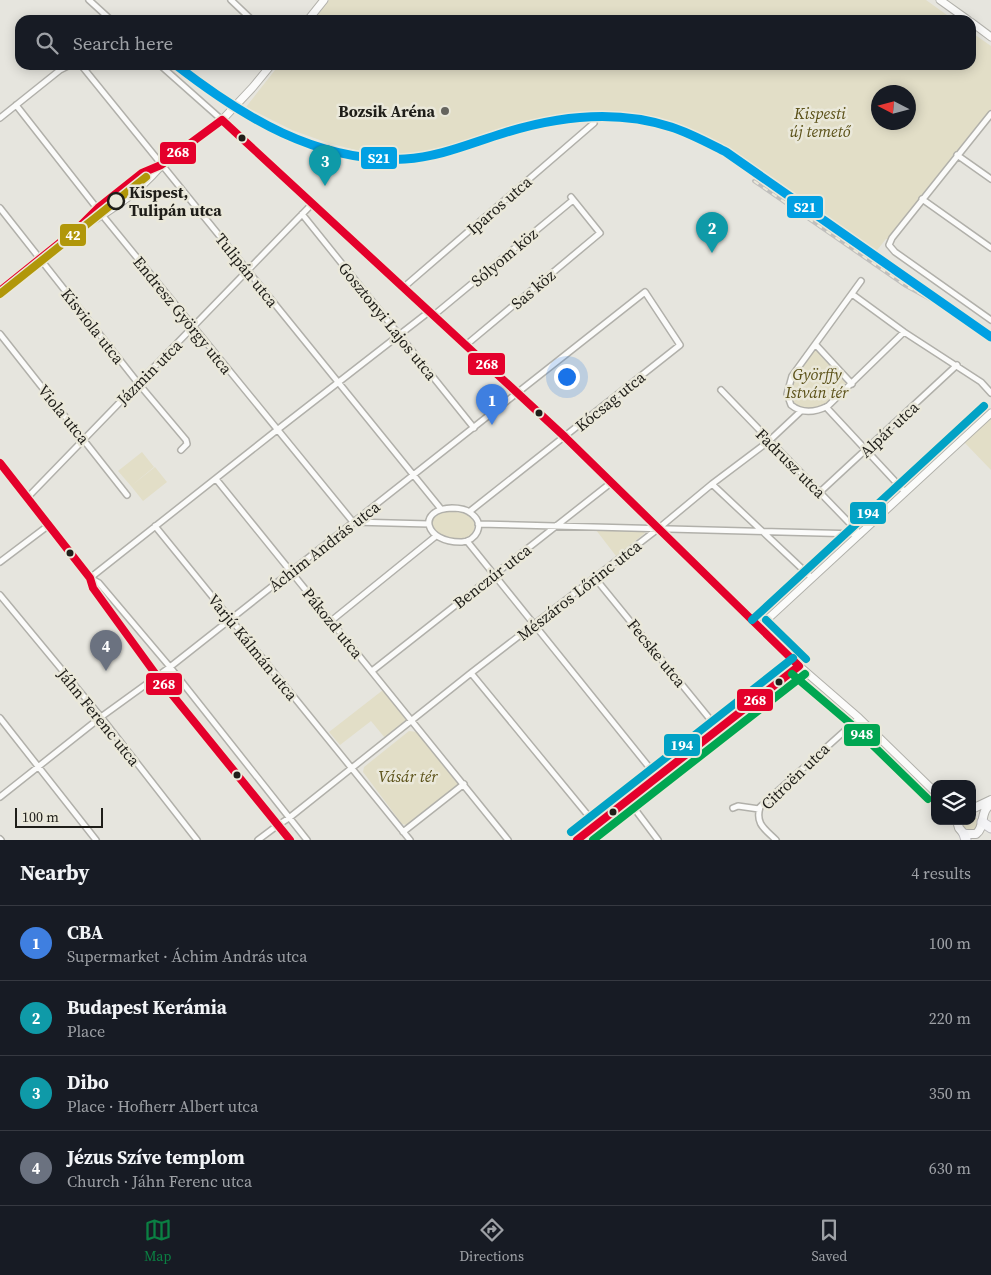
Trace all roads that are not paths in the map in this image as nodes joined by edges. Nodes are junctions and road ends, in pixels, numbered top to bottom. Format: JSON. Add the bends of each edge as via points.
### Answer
{"nodes":[{"id":1,"x":89,"y":0,"type":"edge"},
{"id":2,"x":231,"y":0,"type":"edge"},
{"id":3,"x":324,"y":0,"type":"edge"},
{"id":4,"x":940,"y":0,"type":"edge"},
{"id":5,"x":106,"y":15,"type":"edge"},
{"id":6,"x":247,"y":15,"type":"edge"},
{"id":7,"x":312,"y":15,"type":"edge"},
{"id":8,"x":961,"y":15,"type":"edge"},
{"id":9,"x":976,"y":26,"type":"edge"},
{"id":10,"x":991,"y":37,"type":"edge"},
{"id":11,"x":60,"y":70,"type":"edge"},
{"id":12,"x":85,"y":70,"type":"edge"},
{"id":13,"x":166,"y":70,"type":"edge"},
{"id":14,"x":267,"y":70,"type":"edge"},
{"id":15,"x":16,"y":105,"type":"junction"},
{"id":16,"x":991,"y":114,"type":"edge"},
{"id":17,"x":0,"y":118,"type":"edge"},
{"id":18,"x":222,"y":120,"type":"junction"},
{"id":19,"x":594,"y":123,"type":"dead end"},
{"id":20,"x":957,"y":155,"type":"junction"},
{"id":21,"x":162,"y":165,"type":"junction"},
{"id":22,"x":991,"y":179,"type":"edge"},
{"id":23,"x":572,"y":198,"type":"joint"},
{"id":24,"x":922,"y":199,"type":"junction"},
{"id":25,"x":313,"y":203,"type":"junction"},
{"id":26,"x":0,"y":208,"type":"edge"},
{"id":27,"x":98,"y":208,"type":"junction"},
{"id":28,"x":302,"y":214,"type":"junction"},
{"id":29,"x":103,"y":216,"type":"junction"},
{"id":30,"x":78,"y":228,"type":"junction"},
{"id":31,"x":991,"y":248,"type":"edge"},
{"id":32,"x":41,"y":259,"type":"junction"},
{"id":33,"x":248,"y":271,"type":"junction"},
{"id":34,"x":861,"y":281,"type":"dead end"},
{"id":35,"x":404,"y":287,"type":"junction"},
{"id":36,"x":0,"y":292,"type":"edge"},
{"id":37,"x":852,"y":294,"type":"junction"},
{"id":38,"x":432,"y":313,"type":"junction"},
{"id":39,"x":991,"y":320,"type":"edge"},
{"id":40,"x":193,"y":327,"type":"junction"},
{"id":41,"x":904,"y":332,"type":"junction"},
{"id":42,"x":0,"y":334,"type":"edge"},
{"id":43,"x":400,"y":335,"type":"junction"},
{"id":44,"x":466,"y":345,"type":"junction"},
{"id":45,"x":816,"y":345,"type":"junction"},
{"id":46,"x":680,"y":346,"type":"joint"},
{"id":47,"x":957,"y":365,"type":"junction"},
{"id":48,"x":339,"y":382,"type":"junction"},
{"id":49,"x":138,"y":383,"type":"junction"},
{"id":50,"x":852,"y":384,"type":"junction"},
{"id":51,"x":721,"y":390,"type":"dead end"},
{"id":52,"x":518,"y":393,"type":"junction"},
{"id":53,"x":991,"y":393,"type":"edge"},
{"id":54,"x":826,"y":407,"type":"junction"},
{"id":55,"x":800,"y":411,"type":"junction"},
{"id":56,"x":991,"y":412,"type":"edge"},
{"id":57,"x":474,"y":428,"type":"junction"},
{"id":58,"x":277,"y":430,"type":"junction"},
{"id":59,"x":565,"y":437,"type":"junction"},
{"id":60,"x":84,"y":439,"type":"junction"},
{"id":61,"x":769,"y":441,"type":"junction"},
{"id":62,"x":181,"y":450,"type":"dead end"},
{"id":63,"x":866,"y":450,"type":"junction"},
{"id":64,"x":0,"y":463,"type":"edge"},
{"id":65,"x":413,"y":476,"type":"junction"},
{"id":66,"x":216,"y":479,"type":"junction"},
{"id":67,"x":612,"y":482,"type":"junction"},
{"id":68,"x":712,"y":484,"type":"junction"},
{"id":69,"x":820,"y":492,"type":"junction"},
{"id":70,"x":905,"y":492,"type":"junction"},
{"id":71,"x":127,"y":494,"type":"dead end"},
{"id":72,"x":28,"y":498,"type":"junction"},
{"id":73,"x":441,"y":509,"type":"junction"},
{"id":74,"x":469,"y":512,"type":"junction"},
{"id":75,"x":353,"y":522,"type":"junction"},
{"id":76,"x":429,"y":524,"type":"junction"},
{"id":77,"x":478,"y":524,"type":"junction"},
{"id":78,"x":49,"y":525,"type":"junction"},
{"id":79,"x":155,"y":526,"type":"junction"},
{"id":80,"x":556,"y":526,"type":"junction"},
{"id":81,"x":659,"y":528,"type":"junction"},
{"id":82,"x":761,"y":531,"type":"junction"},
{"id":83,"x":860,"y":534,"type":"junction"},
{"id":84,"x":436,"y":536,"type":"junction"},
{"id":85,"x":467,"y":541,"type":"junction"},
{"id":86,"x":0,"y":562,"type":"edge"},
{"id":87,"x":291,"y":572,"type":"junction"},
{"id":88,"x":494,"y":576,"type":"junction"},
{"id":89,"x":90,"y":578,"type":"junction"},
{"id":90,"x":595,"y":578,"type":"junction"},
{"id":91,"x":812,"y":578,"type":"junction"},
{"id":92,"x":0,"y":595,"type":"edge"},
{"id":93,"x":231,"y":619,"type":"junction"},
{"id":94,"x":331,"y":621,"type":"junction"},
{"id":95,"x":534,"y":626,"type":"junction"},
{"id":96,"x":759,"y":627,"type":"junction"},
{"id":97,"x":799,"y":666,"type":"junction"},
{"id":98,"x":170,"y":667,"type":"junction"},
{"id":99,"x":372,"y":671,"type":"junction"},
{"id":100,"x":471,"y":673,"type":"junction"},
{"id":101,"x":157,"y":676,"type":"junction"},
{"id":102,"x":101,"y":717,"type":"junction"},
{"id":103,"x":0,"y":718,"type":"edge"},
{"id":104,"x":859,"y":718,"type":"junction"},
{"id":105,"x":413,"y":721,"type":"junction"},
{"id":106,"x":718,"y":728,"type":"junction"},
{"id":107,"x":39,"y":766,"type":"junction"},
{"id":108,"x":352,"y":767,"type":"junction"},
{"id":109,"x":657,"y":777,"type":"junction"},
{"id":110,"x":464,"y":784,"type":"junction"},
{"id":111,"x":931,"y":788,"type":"edge"},
{"id":112,"x":0,"y":797,"type":"edge"},
{"id":113,"x":628,"y":800,"type":"junction"},
{"id":114,"x":991,"y":802,"type":"edge"},
{"id":115,"x":733,"y":808,"type":"dead end"},
{"id":116,"x":976,"y":808,"type":"edge"},
{"id":117,"x":759,"y":809,"type":"junction"},
{"id":118,"x":976,"y":813,"type":"edge"},
{"id":119,"x":289,"y":818,"type":"junction"},
{"id":120,"x":982,"y":822,"type":"junction"},
{"id":121,"x":278,"y":825,"type":"junction"},
{"id":122,"x":596,"y":825,"type":"junction"},
{"id":123,"x":958,"y":825,"type":"edge"},
{"id":124,"x":991,"y":828,"type":"edge"},
{"id":125,"x":404,"y":832,"type":"junction"},
{"id":126,"x":965,"y":837,"type":"edge"},
{"id":127,"x":96,"y":840,"type":"edge"},
{"id":128,"x":197,"y":840,"type":"edge"},
{"id":129,"x":258,"y":840,"type":"edge"},
{"id":130,"x":290,"y":840,"type":"edge"},
{"id":131,"x":307,"y":840,"type":"edge"},
{"id":132,"x":410,"y":840,"type":"edge"},
{"id":133,"x":508,"y":840,"type":"edge"},
{"id":134,"x":577,"y":840,"type":"edge"},
{"id":135,"x":658,"y":840,"type":"edge"},
{"id":136,"x":776,"y":840,"type":"edge"}],
"edges":[{"from":1,"to":5,"type":"street"},
{"from":2,"to":6,"type":"street"},
{"from":3,"to":7,"type":"street"},
{"from":4,"to":8,"type":"street"},
{"from":9,"to":10,"type":"street"},
{"from":11,"to":15,"type":"street"},
{"from":12,"to":21,"type":"street","name":"Tulipán utca"},
{"from":13,"to":18,"type":"street"},
{"from":14,"to":18,"type":"street"},
{"from":15,"to":17,"type":"street"},
{"from":15,"to":27,"type":"street","name":"Endresz György utca"},
{"from":16,"to":20,"type":"street"},
{"from":18,"to":21,"type":"street"},
{"from":18,"to":25,"type":"street"},
{"from":19,"to":35,"type":"street","name":"Iparos utca"},
{"from":20,"to":22,"type":"street"},
{"from":20,"to":24,"type":"street"},
{"from":21,"to":27,"type":"street","via":[[142,172]]},
{"from":21,"to":29,"type":"street","via":[[149,180]]},
{"from":21,"to":33,"type":"street","name":"Tulipán utca"},
{"from":23,"to":38,"type":"street","name":"Sólyom köz"},
{"from":23,"to":44,"type":"street","name":"Sas köz","via":[[600,233]]},
{"from":24,"to":31,"type":"street"},
{"from":24,"to":39,"type":"street","via":[[889,245]]},
{"from":25,"to":28,"type":"street","name":"Jázmin utca"},
{"from":25,"to":35,"type":"street"},
{"from":26,"to":32,"type":"street","name":"Kisviola utca"},
{"from":27,"to":29,"type":"street","name":"Endresz György utca"},
{"from":27,"to":30,"type":"street"},
{"from":28,"to":33,"type":"street","name":"Jázmin utca"},
{"from":28,"to":43,"type":"street","name":"Gosztonyi Lajos utca"},
{"from":29,"to":30,"type":"street"},
{"from":29,"to":40,"type":"street","name":"Endresz György utca"},
{"from":30,"to":32,"type":"street"},
{"from":32,"to":36,"type":"street"},
{"from":32,"to":49,"type":"street","name":"Kisviola utca"},
{"from":33,"to":40,"type":"street","name":"Jázmin utca"},
{"from":33,"to":48,"type":"street","name":"Tulipán utca"},
{"from":34,"to":37,"type":"street"},
{"from":35,"to":38,"type":"street"},
{"from":37,"to":41,"type":"street"},
{"from":37,"to":45,"type":"street"},
{"from":38,"to":43,"type":"street","name":"Sólyom köz"},
{"from":38,"to":44,"type":"street"},
{"from":40,"to":49,"type":"street","name":"Jázmin utca"},
{"from":40,"to":58,"type":"street","name":"Endresz György utca"},
{"from":41,"to":47,"type":"street"},
{"from":41,"to":50,"type":"street"},
{"from":42,"to":60,"type":"street","name":"Viola utca"},
{"from":43,"to":48,"type":"street","name":"Sólyom köz"},
{"from":43,"to":57,"type":"street","name":"Gosztonyi Lajos utca"},
{"from":44,"to":52,"type":"street"},
{"from":45,"to":50,"type":"street"},
{"from":45,"to":55,"type":"street","via":[[794,372],[788,385],[789,403]]},
{"from":46,"to":52,"type":"street","name":"Áchim András utca","via":[[645,292]]},
{"from":46,"to":59,"type":"street","name":"Kócsag utca"},
{"from":47,"to":53,"type":"street"},
{"from":47,"to":63,"type":"street","name":"Alpár utca"},
{"from":48,"to":58,"type":"street","name":"Sólyom köz"},
{"from":48,"to":65,"type":"street","name":"Tulipán utca"},
{"from":49,"to":60,"type":"street","name":"Jázmin utca"},
{"from":49,"to":62,"type":"street","name":"Kisviola utca","via":[[187,442]]},
{"from":50,"to":54,"type":"street"},
{"from":51,"to":61,"type":"street","name":"Fadrusz utca"},
{"from":52,"to":57,"type":"street","name":"Áchim András utca"},
{"from":52,"to":59,"type":"street"},
{"from":54,"to":55,"type":"street"},
{"from":54,"to":63,"type":"street"},
{"from":55,"to":61,"type":"street","name":"Mészáros Lőrinc utca"},
{"from":56,"to":70,"type":"street"},
{"from":57,"to":65,"type":"street","name":"Áchim András utca"},
{"from":58,"to":66,"type":"street","name":"Sólyom köz"},
{"from":58,"to":75,"type":"street","name":"Endresz György utca"},
{"from":59,"to":67,"type":"street"},
{"from":59,"to":74,"type":"street","name":"Kócsag utca"},
{"from":60,"to":71,"type":"street","name":"Viola utca"},
{"from":60,"to":72,"type":"street","name":"Jázmin utca"},
{"from":61,"to":68,"type":"street","name":"Mészáros Lőrinc utca"},
{"from":61,"to":69,"type":"street","name":"Fadrusz utca"},
{"from":63,"to":69,"type":"street","name":"Alpár utca"},
{"from":63,"to":70,"type":"street"},
{"from":64,"to":72,"type":"street"},
{"from":65,"to":73,"type":"street","name":"Tulipán utca"},
{"from":65,"to":75,"type":"street","name":"Áchim András utca"},
{"from":66,"to":79,"type":"street","name":"Sólyom köz"},
{"from":66,"to":87,"type":"street","name":"Pákozd utca"},
{"from":67,"to":80,"type":"street","name":"Benczúr utca"},
{"from":67,"to":81,"type":"street"},
{"from":68,"to":81,"type":"street","name":"Mészáros Lőrinc utca"},
{"from":68,"to":82,"type":"street"},
{"from":69,"to":83,"type":"street","name":"Fadrusz utca"},
{"from":70,"to":83,"type":"street"},
{"from":72,"to":78,"type":"street"},
{"from":73,"to":74,"type":"street","via":[[456,508]]},
{"from":73,"to":76,"type":"street","via":[[433,514]]},
{"from":74,"to":77,"type":"street"},
{"from":75,"to":76,"type":"street"},
{"from":75,"to":87,"type":"street","name":"Áchim András utca"},
{"from":76,"to":84,"type":"street"},
{"from":77,"to":80,"type":"street"},
{"from":77,"to":85,"type":"street","via":[[476,536]]},
{"from":78,"to":86,"type":"street"},
{"from":78,"to":89,"type":"street"},
{"from":79,"to":89,"type":"street","name":"Sólyom köz"},
{"from":79,"to":93,"type":"street","name":"Varjú Kálmán utca"},
{"from":80,"to":81,"type":"street"},
{"from":80,"to":88,"type":"street","name":"Benczúr utca"},
{"from":81,"to":82,"type":"street"},
{"from":81,"to":90,"type":"street","name":"Mészáros Lőrinc utca"},
{"from":81,"to":96,"type":"street"},
{"from":82,"to":83,"type":"street"},
{"from":82,"to":91,"type":"street"},
{"from":83,"to":91,"type":"street"},
{"from":84,"to":85,"type":"street","via":[[449,541]]},
{"from":84,"to":94,"type":"street"},
{"from":85,"to":88,"type":"street"},
{"from":87,"to":93,"type":"street","name":"Áchim András utca"},
{"from":87,"to":94,"type":"street","name":"Pákozd utca"},
{"from":88,"to":95,"type":"street"},
{"from":88,"to":99,"type":"street","name":"Benczúr utca"},
{"from":89,"to":98,"type":"street","via":[[99,583]]},
{"from":89,"to":101,"type":"street","via":[[93,588]]},
{"from":90,"to":95,"type":"street","name":"Mészáros Lőrinc utca"},
{"from":90,"to":106,"type":"street","name":"Fecske utca"},
{"from":91,"to":96,"type":"street"},
{"from":92,"to":102,"type":"street","name":"Jáhn Ferenc utca"},
{"from":93,"to":98,"type":"street","name":"Áchim András utca"},
{"from":93,"to":108,"type":"street","name":"Varjú Kálmán utca"},
{"from":94,"to":99,"type":"street","name":"Pákozd utca"},
{"from":95,"to":100,"type":"street","name":"Mészáros Lőrinc utca"},
{"from":95,"to":109,"type":"street"},
{"from":96,"to":97,"type":"street"},
{"from":97,"to":104,"type":"street"},
{"from":97,"to":106,"type":"street"},
{"from":98,"to":101,"type":"street","name":"Áchim András utca"},
{"from":98,"to":119,"type":"street"},
{"from":99,"to":105,"type":"street","name":"Pákozd utca"},
{"from":100,"to":105,"type":"street","name":"Mészáros Lőrinc utca"},
{"from":100,"to":122,"type":"street"},
{"from":101,"to":102,"type":"street","name":"Áchim András utca"},
{"from":101,"to":121,"type":"street"},
{"from":102,"to":107,"type":"street","name":"Áchim András utca"},
{"from":102,"to":128,"type":"street","name":"Jáhn Ferenc utca"},
{"from":103,"to":107,"type":"street"},
{"from":104,"to":111,"type":"street"},
{"from":104,"to":117,"type":"street","name":"Citroën utca"},
{"from":105,"to":108,"type":"street"},
{"from":105,"to":110,"type":"street"},
{"from":106,"to":109,"type":"street"},
{"from":107,"to":112,"type":"street","name":"Áchim András utca"},
{"from":107,"to":127,"type":"street"},
{"from":108,"to":119,"type":"street"},
{"from":108,"to":125,"type":"street"},
{"from":109,"to":113,"type":"street"},
{"from":110,"to":125,"type":"street"},
{"from":110,"to":133,"type":"street"},
{"from":113,"to":122,"type":"street"},
{"from":113,"to":135,"type":"street"},
{"from":114,"to":116,"type":"main road"},
{"from":114,"to":120,"type":"main road","via":[[984,811]]},
{"from":115,"to":117,"type":"street"},
{"from":117,"to":136,"type":"street","name":"Citroën utca","via":[[759,822]]},
{"from":118,"to":120,"type":"main road"},
{"from":119,"to":121,"type":"street"},
{"from":119,"to":131,"type":"street"},
{"from":120,"to":124,"type":"main road"},
{"from":120,"to":126,"type":"main road","via":[[976,834]]},
{"from":121,"to":129,"type":"street"},
{"from":121,"to":130,"type":"street"},
{"from":122,"to":134,"type":"street"},
{"from":123,"to":126,"type":"main road"},
{"from":125,"to":132,"type":"street"}]}
